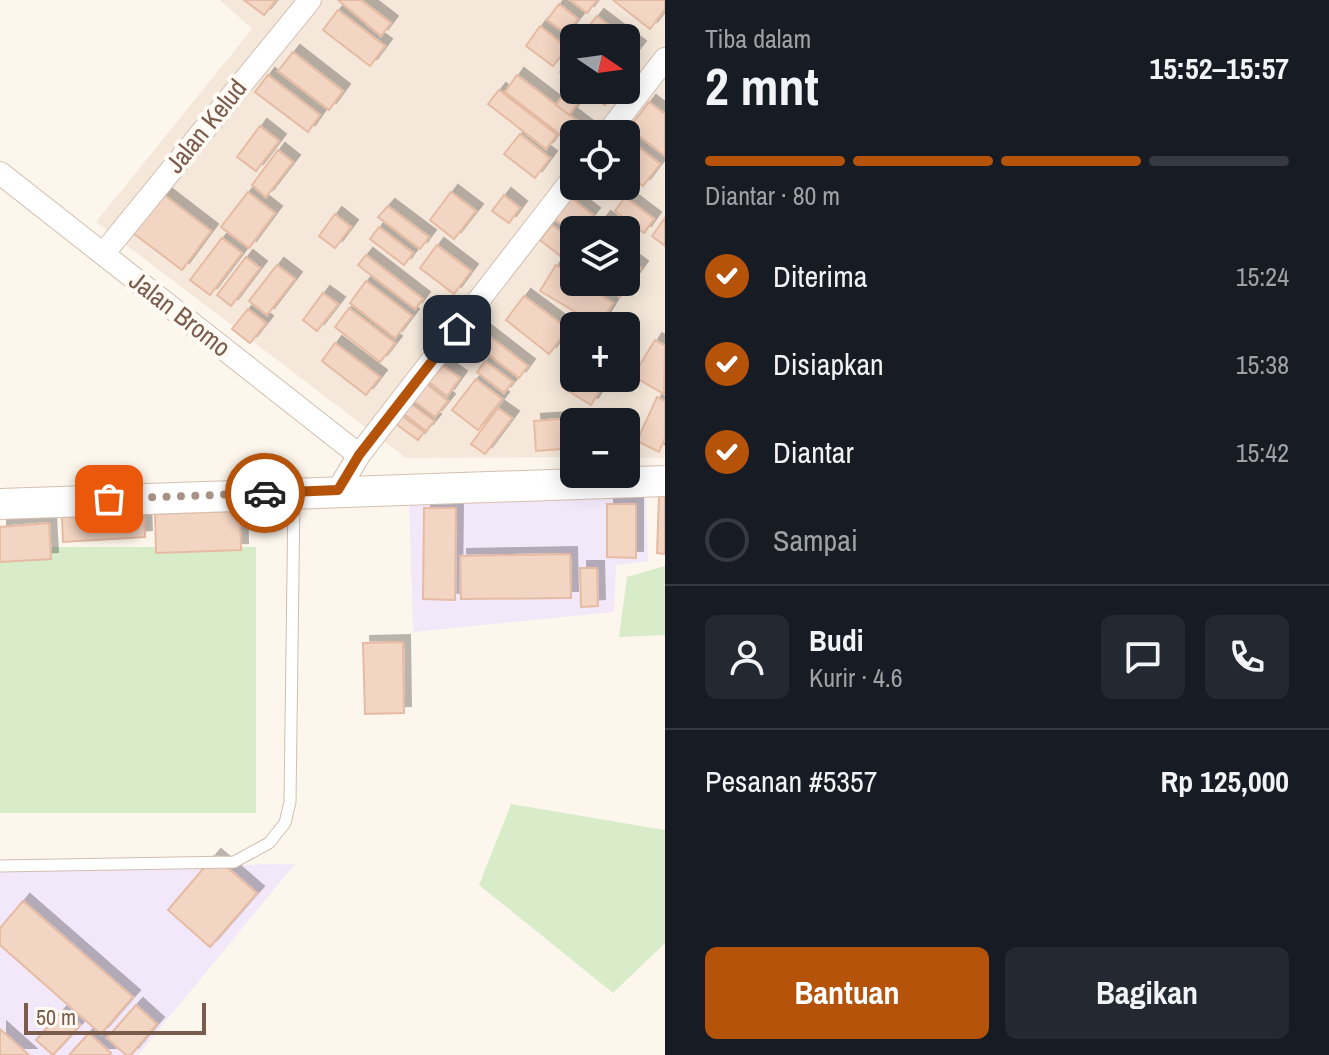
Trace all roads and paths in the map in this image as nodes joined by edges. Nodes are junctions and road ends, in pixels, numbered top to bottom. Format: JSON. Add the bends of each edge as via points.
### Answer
{"nodes":[{"id":1,"x":310,"y":0,"type":"edge"},
{"id":2,"x":663,"y":65,"type":"edge"},
{"id":3,"x":618,"y":120,"type":"edge"},
{"id":4,"x":0,"y":173,"type":"edge"},
{"id":5,"x":560,"y":195,"type":"edge"},
{"id":6,"x":103,"y":254,"type":"junction"},
{"id":7,"x":359,"y":455,"type":"junction"},
{"id":8,"x":665,"y":481,"type":"edge"},
{"id":9,"x":338,"y":490,"type":"junction"},
{"id":10,"x":294,"y":492,"type":"junction"},
{"id":11,"x":0,"y":504,"type":"edge"},
{"id":12,"x":0,"y":866,"type":"edge"}],
"edges":[{"from":1,"to":6,"type":"street","name":"Jalan Kelud"},
{"from":2,"to":3,"type":"street"},
{"from":4,"to":6,"type":"street","name":"Jalan Bromo"},
{"from":5,"to":7,"type":"street"},
{"from":6,"to":7,"type":"street","name":"Jalan Bromo"},
{"from":7,"to":9,"type":"street"},
{"from":8,"to":9,"type":"main road"},
{"from":9,"to":10,"type":"main road"},
{"from":10,"to":11,"type":"main road"},
{"from":10,"to":12,"type":"lane","via":[[290,802],[285,823],[269,843],[234,862]]}]}
